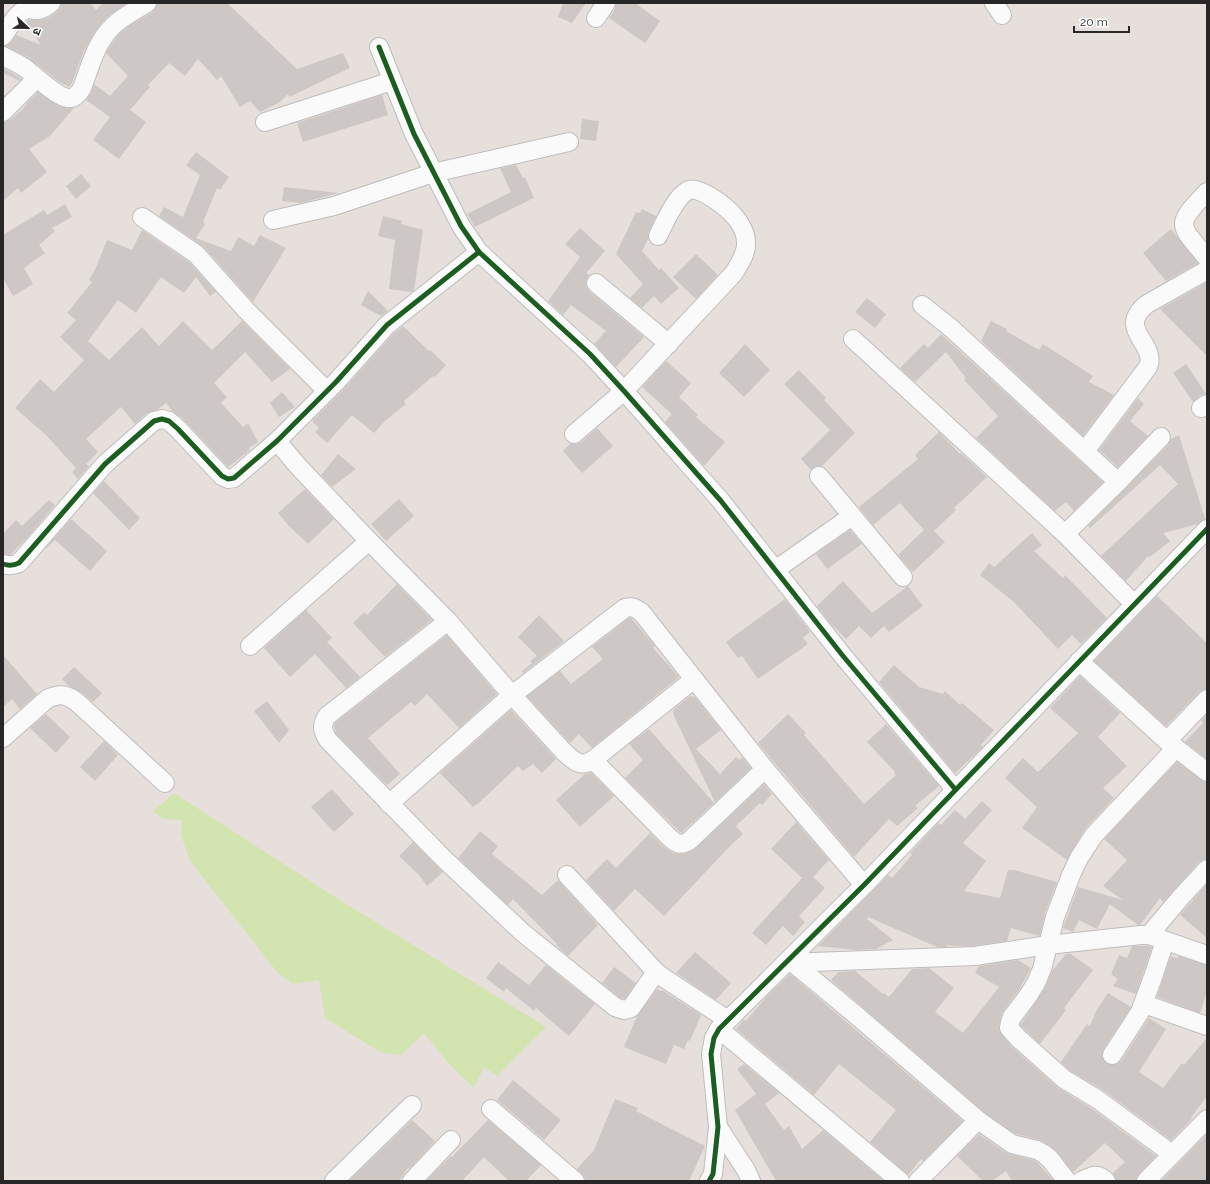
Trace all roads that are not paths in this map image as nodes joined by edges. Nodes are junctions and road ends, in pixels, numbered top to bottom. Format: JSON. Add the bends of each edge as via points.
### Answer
{"nodes":[{"id":1,"x":51,"y":3,"type":"edge"},
{"id":2,"x":147,"y":3,"type":"edge"},
{"id":3,"x":606,"y":3,"type":"edge"},
{"id":4,"x":596,"y":18,"type":"dead end"},
{"id":5,"x":3,"y":36,"type":"edge"},
{"id":6,"x":379,"y":47,"type":"dead end"},
{"id":7,"x":3,"y":56,"type":"edge"},
{"id":8,"x":36,"y":79,"type":"junction"},
{"id":9,"x":392,"y":81,"type":"junction"},
{"id":10,"x":3,"y":112,"type":"edge"},
{"id":11,"x":265,"y":122,"type":"dead end"},
{"id":12,"x":569,"y":142,"type":"dead end"},
{"id":13,"x":434,"y":173,"type":"junction"},
{"id":14,"x":1207,"y":192,"type":"edge"},
{"id":15,"x":142,"y":217,"type":"dead end"},
{"id":16,"x":273,"y":220,"type":"dead end"},
{"id":17,"x":658,"y":236,"type":"dead end"},
{"id":18,"x":479,"y":252,"type":"junction"},
{"id":19,"x":1207,"y":258,"type":"edge"},
{"id":20,"x":1207,"y":270,"type":"edge"},
{"id":21,"x":596,"y":283,"type":"dead end"},
{"id":22,"x":922,"y":305,"type":"dead end"},
{"id":23,"x":853,"y":339,"type":"dead end"},
{"id":24,"x":669,"y":344,"type":"junction"},
{"id":25,"x":327,"y":391,"type":"junction"},
{"id":26,"x":624,"y":391,"type":"junction"},
{"id":27,"x":574,"y":434,"type":"dead end"},
{"id":28,"x":1161,"y":436,"type":"dead end"},
{"id":29,"x":277,"y":441,"type":"junction"},
{"id":30,"x":1085,"y":451,"type":"junction"},
{"id":31,"x":819,"y":476,"type":"dead end"},
{"id":32,"x":1118,"y":482,"type":"junction"},
{"id":33,"x":852,"y":516,"type":"junction"},
{"id":34,"x":1207,"y":529,"type":"edge"},
{"id":35,"x":1065,"y":534,"type":"junction"},
{"id":36,"x":369,"y":541,"type":"junction"},
{"id":37,"x":3,"y":564,"type":"edge"},
{"id":38,"x":775,"y":570,"type":"junction"},
{"id":39,"x":903,"y":577,"type":"dead end"},
{"id":40,"x":1134,"y":604,"type":"junction"},
{"id":41,"x":448,"y":621,"type":"junction"},
{"id":42,"x":250,"y":646,"type":"dead end"},
{"id":43,"x":1079,"y":662,"type":"junction"},
{"id":44,"x":693,"y":680,"type":"junction"},
{"id":45,"x":512,"y":696,"type":"junction"},
{"id":46,"x":1207,"y":699,"type":"edge"},
{"id":47,"x":3,"y":738,"type":"edge"},
{"id":48,"x":1171,"y":745,"type":"junction"},
{"id":49,"x":594,"y":760,"type":"junction"},
{"id":50,"x":765,"y":769,"type":"junction"},
{"id":51,"x":1207,"y":772,"type":"edge"},
{"id":52,"x":165,"y":783,"type":"dead end"},
{"id":53,"x":955,"y":789,"type":"junction"},
{"id":54,"x":389,"y":804,"type":"junction"},
{"id":55,"x":1207,"y":869,"type":"edge"},
{"id":56,"x":567,"y":874,"type":"dead end"},
{"id":57,"x":864,"y":885,"type":"junction"},
{"id":58,"x":1157,"y":938,"type":"junction"},
{"id":59,"x":1048,"y":944,"type":"junction"},
{"id":60,"x":1207,"y":955,"type":"edge"},
{"id":61,"x":789,"y":962,"type":"junction"},
{"id":62,"x":656,"y":972,"type":"junction"},
{"id":63,"x":1144,"y":1004,"type":"junction"},
{"id":64,"x":724,"y":1024,"type":"junction"},
{"id":65,"x":1207,"y":1026,"type":"edge"},
{"id":66,"x":1112,"y":1055,"type":"dead end"},
{"id":67,"x":412,"y":1105,"type":"dead end"},
{"id":68,"x":491,"y":1109,"type":"dead end"},
{"id":69,"x":1207,"y":1119,"type":"edge"},
{"id":70,"x":978,"y":1120,"type":"junction"},
{"id":71,"x":718,"y":1127,"type":"junction"},
{"id":72,"x":451,"y":1140,"type":"dead end"},
{"id":73,"x":1172,"y":1154,"type":"junction"},
{"id":74,"x":334,"y":1181,"type":"edge"},
{"id":75,"x":412,"y":1181,"type":"edge"},
{"id":76,"x":575,"y":1181,"type":"edge"},
{"id":77,"x":709,"y":1181,"type":"edge"},
{"id":78,"x":751,"y":1181,"type":"edge"},
{"id":79,"x":900,"y":1181,"type":"edge"},
{"id":80,"x":918,"y":1181,"type":"edge"},
{"id":81,"x":1067,"y":1181,"type":"edge"},
{"id":82,"x":1081,"y":1181,"type":"edge"},
{"id":83,"x":1106,"y":1181,"type":"edge"},
{"id":84,"x":1146,"y":1181,"type":"edge"}],
"edges":[{"from":1,"to":5,"type":"street","via":[[43,9],[24,10]]},
{"from":2,"to":8,"type":"street","via":[[113,26],[104,36],[79,94],[73,98],[62,96]]},
{"from":3,"to":4,"type":"street"},
{"from":6,"to":9,"type":"street"},
{"from":7,"to":8,"type":"street","via":[[24,67]]},
{"from":8,"to":10,"type":"street"},
{"from":9,"to":11,"type":"street"},
{"from":9,"to":13,"type":"street"},
{"from":12,"to":13,"type":"street"},
{"from":13,"to":16,"type":"street","via":[[334,206]]},
{"from":13,"to":18,"type":"street","via":[[461,226]]},
{"from":14,"to":19,"type":"street","via":[[1189,210],[1184,220],[1184,229]]},
{"from":15,"to":25,"type":"street","via":[[196,254],[246,310]]},
{"from":17,"to":24,"type":"street","via":[[682,194],[697,190],[723,205],[736,218],[744,233],[746,244],[743,259],[734,273]]},
{"from":18,"to":25,"type":"street","via":[[387,325]]},
{"from":18,"to":26,"type":"street","via":[[590,354]]},
{"from":20,"to":30,"type":"street","via":[[1138,311],[1136,331],[1150,355],[1148,368]]},
{"from":21,"to":24,"type":"street"},
{"from":22,"to":30,"type":"street","via":[[951,328]]},
{"from":23,"to":35,"type":"street"},
{"from":24,"to":26,"type":"street"},
{"from":25,"to":29,"type":"street"},
{"from":26,"to":27,"type":"street"},
{"from":26,"to":38,"type":"street","via":[[721,501]]},
{"from":28,"to":32,"type":"street"},
{"from":29,"to":36,"type":"street"},
{"from":29,"to":37,"type":"street","via":[[234,478],[228,479],[222,476],[178,428],[169,421],[154,421],[105,464],[19,563],[13,566]]},
{"from":30,"to":32,"type":"street"},
{"from":31,"to":33,"type":"street"},
{"from":32,"to":35,"type":"street"},
{"from":33,"to":38,"type":"street"},
{"from":33,"to":39,"type":"street"},
{"from":34,"to":40,"type":"street"},
{"from":35,"to":40,"type":"street"},
{"from":36,"to":41,"type":"street"},
{"from":36,"to":42,"type":"street"},
{"from":38,"to":53,"type":"street"},
{"from":40,"to":43,"type":"street"},
{"from":41,"to":45,"type":"street"},
{"from":41,"to":54,"type":"street","via":[[327,716],[322,724],[328,740]]},
{"from":43,"to":48,"type":"street"},
{"from":43,"to":53,"type":"street"},
{"from":44,"to":45,"type":"street","via":[[642,613],[631,607],[625,608]]},
{"from":44,"to":49,"type":"street"},
{"from":44,"to":50,"type":"street"},
{"from":45,"to":49,"type":"street","via":[[573,760],[580,764],[588,764]]},
{"from":45,"to":54,"type":"street"},
{"from":46,"to":48,"type":"street"},
{"from":47,"to":52,"type":"street","via":[[47,700],[63,694],[79,704]]},
{"from":48,"to":51,"type":"street"},
{"from":48,"to":59,"type":"street","via":[[1087,845],[1070,875]]},
{"from":49,"to":50,"type":"street","via":[[670,838],[683,845]]},
{"from":50,"to":57,"type":"street"},
{"from":53,"to":57,"type":"street"},
{"from":54,"to":62,"type":"street","via":[[523,933],[615,1007],[624,1010],[631,1008]]},
{"from":55,"to":58,"type":"street","via":[[1181,897]]},
{"from":56,"to":62,"type":"street"},
{"from":57,"to":61,"type":"street"},
{"from":58,"to":59,"type":"street","via":[[1132,935]]},
{"from":58,"to":60,"type":"street"},
{"from":58,"to":63,"type":"street"},
{"from":59,"to":61,"type":"street","via":[[976,956]]},
{"from":59,"to":73,"type":"street","via":[[1036,983],[1012,1017],[1010,1028],[1064,1079],[1097,1099]]},
{"from":61,"to":64,"type":"street"},
{"from":61,"to":70,"type":"street","via":[[862,1020]]},
{"from":62,"to":64,"type":"street"},
{"from":63,"to":65,"type":"street"},
{"from":63,"to":66,"type":"street"},
{"from":64,"to":71,"type":"street","via":[[714,1038],[711,1054]]},
{"from":64,"to":79,"type":"street"},
{"from":67,"to":74,"type":"street"},
{"from":68,"to":76,"type":"street"},
{"from":69,"to":73,"type":"street"},
{"from":70,"to":80,"type":"street"},
{"from":70,"to":81,"type":"street","via":[[1012,1144],[1044,1154]]},
{"from":71,"to":77,"type":"street","via":[[713,1174]]},
{"from":71,"to":78,"type":"street"},
{"from":72,"to":75,"type":"street"},
{"from":73,"to":84,"type":"street"},
{"from":82,"to":83,"type":"street","via":[[1096,1175]]}]}
